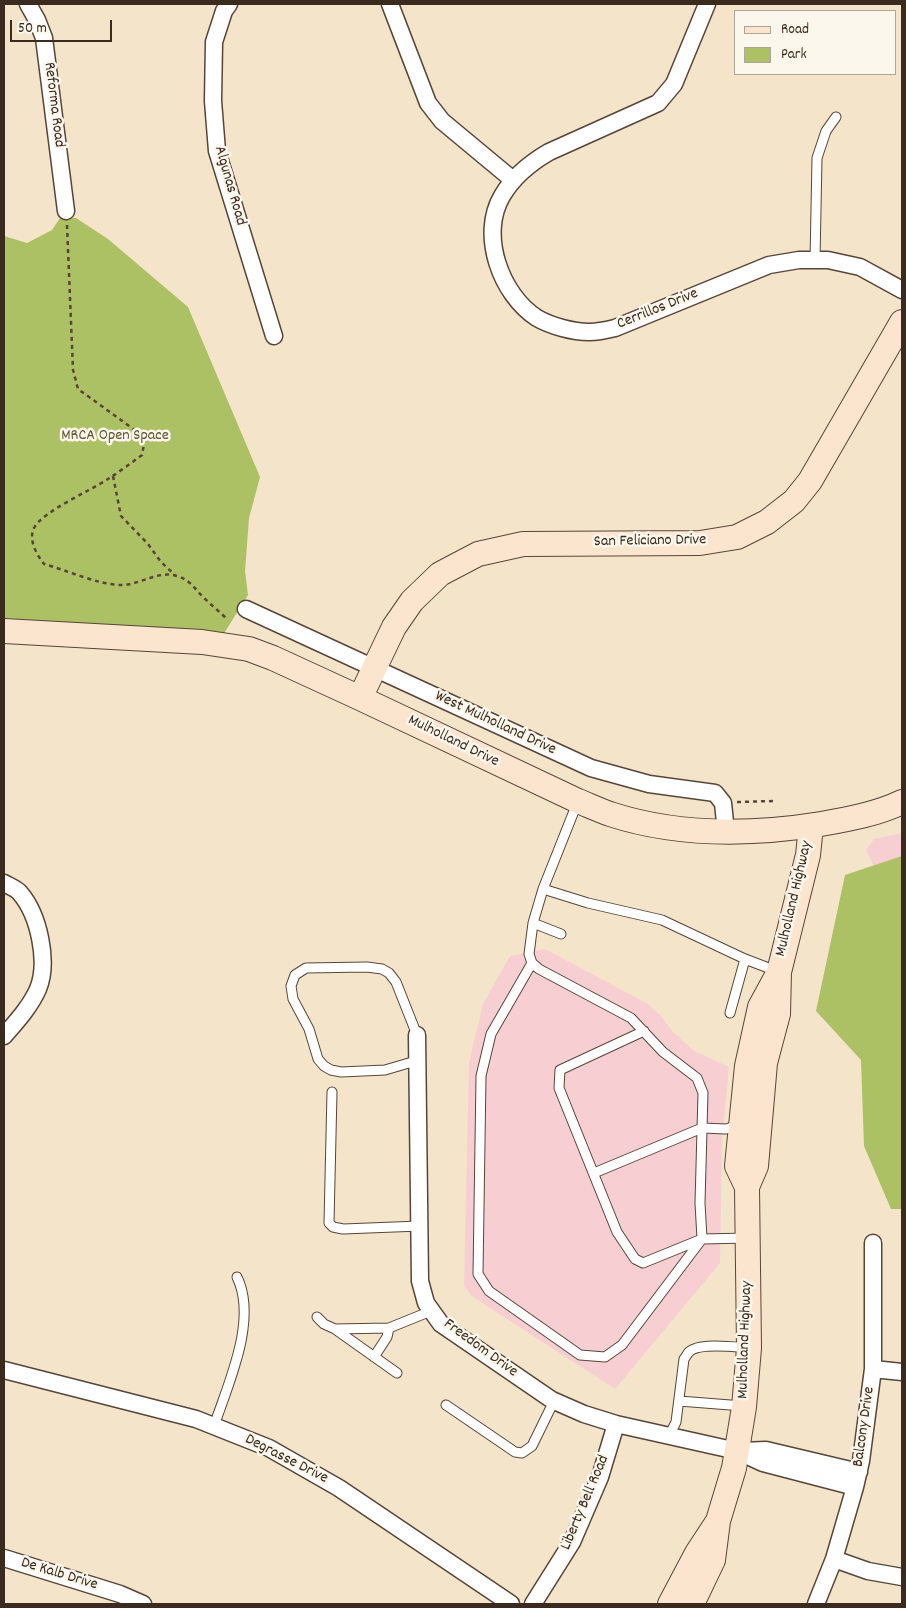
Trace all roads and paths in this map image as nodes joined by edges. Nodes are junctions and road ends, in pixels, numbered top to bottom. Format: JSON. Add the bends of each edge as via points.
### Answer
{"nodes":[{"id":1,"x":28,"y":4,"type":"edge"},
{"id":2,"x":229,"y":4,"type":"edge"},
{"id":3,"x":390,"y":4,"type":"edge"},
{"id":4,"x":707,"y":4,"type":"edge"},
{"id":5,"x":836,"y":117,"type":"dead end"},
{"id":6,"x":513,"y":180,"type":"junction"},
{"id":7,"x":66,"y":211,"type":"joint"},
{"id":8,"x":814,"y":260,"type":"junction"},
{"id":9,"x":902,"y":290,"type":"edge"},
{"id":10,"x":902,"y":322,"type":"edge"},
{"id":11,"x":274,"y":336,"type":"dead end"},
{"id":12,"x":113,"y":476,"type":"junction"},
{"id":13,"x":176,"y":576,"type":"junction"},
{"id":14,"x":246,"y":609,"type":"dead end"},
{"id":15,"x":228,"y":620,"type":"dead end"},
{"id":16,"x":4,"y":631,"type":"edge"},
{"id":17,"x":374,"y":667,"type":"junction"},
{"id":18,"x":360,"y":698,"type":"junction"},
{"id":19,"x":578,"y":801,"type":"junction"},
{"id":20,"x":775,"y":801,"type":"dead end"},
{"id":21,"x":737,"y":802,"type":"dead end"},
{"id":22,"x":902,"y":802,"type":"edge"},
{"id":23,"x":811,"y":826,"type":"junction"},
{"id":24,"x":726,"y":832,"type":"junction"},
{"id":25,"x":4,"y":883,"type":"edge"},
{"id":26,"x":543,"y":889,"type":"junction"},
{"id":27,"x":532,"y":923,"type":"junction"},
{"id":28,"x":561,"y":934,"type":"dead end"},
{"id":29,"x":745,"y":959,"type":"junction"},
{"id":30,"x":532,"y":963,"type":"junction"},
{"id":31,"x":779,"y":972,"type":"junction"},
{"id":32,"x":730,"y":1012,"type":"dead end"},
{"id":33,"x":644,"y":1032,"type":"junction"},
{"id":34,"x":417,"y":1035,"type":"joint"},
{"id":35,"x":4,"y":1036,"type":"edge"},
{"id":36,"x":419,"y":1060,"type":"junction"},
{"id":37,"x":332,"y":1092,"type":"dead end"},
{"id":38,"x":741,"y":1124,"type":"junction"},
{"id":39,"x":702,"y":1128,"type":"junction"},
{"id":40,"x":594,"y":1173,"type":"junction"},
{"id":41,"x":747,"y":1187,"type":"junction"},
{"id":42,"x":420,"y":1226,"type":"junction"},
{"id":43,"x":748,"y":1238,"type":"junction"},
{"id":44,"x":702,"y":1239,"type":"junction"},
{"id":45,"x":873,"y":1243,"type":"dead end"},
{"id":46,"x":237,"y":1277,"type":"dead end"},
{"id":47,"x":432,"y":1311,"type":"junction"},
{"id":48,"x":317,"y":1317,"type":"dead end"},
{"id":49,"x":389,"y":1328,"type":"junction"},
{"id":50,"x":335,"y":1329,"type":"junction"},
{"id":51,"x":749,"y":1348,"type":"junction"},
{"id":52,"x":374,"y":1356,"type":"junction"},
{"id":53,"x":873,"y":1369,"type":"junction"},
{"id":54,"x":4,"y":1370,"type":"edge"},
{"id":55,"x":902,"y":1372,"type":"edge"},
{"id":56,"x":398,"y":1373,"type":"dead end"},
{"id":57,"x":554,"y":1401,"type":"junction"},
{"id":58,"x":679,"y":1401,"type":"junction"},
{"id":59,"x":446,"y":1405,"type":"dead end"},
{"id":60,"x":744,"y":1406,"type":"junction"},
{"id":61,"x":616,"y":1424,"type":"junction"},
{"id":62,"x":214,"y":1426,"type":"junction"},
{"id":63,"x":669,"y":1436,"type":"junction"},
{"id":64,"x":737,"y":1451,"type":"junction"},
{"id":65,"x":857,"y":1479,"type":"junction"},
{"id":66,"x":718,"y":1521,"type":"junction"},
{"id":67,"x":4,"y":1558,"type":"edge"},
{"id":68,"x":834,"y":1559,"type":"junction"},
{"id":69,"x":902,"y":1577,"type":"edge"},
{"id":70,"x":142,"y":1604,"type":"edge"},
{"id":71,"x":511,"y":1604,"type":"edge"},
{"id":72,"x":533,"y":1604,"type":"edge"},
{"id":73,"x":670,"y":1604,"type":"edge"},
{"id":74,"x":692,"y":1604,"type":"edge"},
{"id":75,"x":816,"y":1604,"type":"edge"}],
"edges":[{"from":1,"to":7,"type":"street","name":"Reforma Road","via":[[44,38]]},
{"from":2,"to":11,"type":"street","name":"Algunas Road","via":[[214,42],[213,101],[218,151]]},
{"from":3,"to":6,"type":"street","via":[[428,103],[442,121]]},
{"from":4,"to":6,"type":"street","name":"Cerrillos Drive","via":[[674,84],[658,103],[549,152]]},
{"from":5,"to":8,"type":"lane","via":[[826,131],[817,158]]},
{"from":6,"to":8,"type":"street","name":"Cerrillos Drive","via":[[501,198],[494,222],[498,268],[518,301],[537,318],[562,328],[588,332],[615,328],[769,264]]},
{"from":7,"to":12,"type":"path","via":[[73,370],[78,389],[143,436],[142,455]]},
{"from":8,"to":9,"type":"street","name":"Cerrillos Drive","via":[[860,268]]},
{"from":10,"to":17,"type":"main road","name":"San Feliciano Drive","via":[[810,481],[794,501],[767,522],[737,537],[700,543],[523,544],[478,554],[440,574],[412,600],[394,626]]},
{"from":12,"to":13,"type":"path","via":[[121,516]]},
{"from":12,"to":13,"type":"path","via":[[43,519],[34,529],[32,538],[38,555],[44,564],[109,584],[122,585],[161,574]]},
{"from":13,"to":15,"type":"path","via":[[192,583]]},
{"from":14,"to":17,"type":"street","name":"West Mulholland Drive"},
{"from":16,"to":18,"type":"main road","name":"Mulholland Drive","via":[[192,641],[249,649]]},
{"from":17,"to":18,"type":"main road","name":"San Feliciano Drive"},
{"from":17,"to":24,"type":"street","name":"West Mulholland Drive","via":[[591,768],[649,784],[715,793],[723,803]]},
{"from":18,"to":19,"type":"main road","name":"Mulholland Drive"},
{"from":19,"to":24,"type":"main road","name":"Mulholland Drive","via":[[638,821]]},
{"from":19,"to":26,"type":"lane"},
{"from":20,"to":21,"type":"path"},
{"from":22,"to":23,"type":"main road","name":"Mulholland Drive","via":[[853,819]]},
{"from":23,"to":24,"type":"main road","name":"Mulholland Drive"},
{"from":23,"to":31,"type":"main road","name":"Mulholland Highway","via":[[808,855]]},
{"from":25,"to":35,"type":"street","via":[[20,892],[37,922],[43,957],[39,987],[25,1013]]},
{"from":26,"to":27,"type":"lane"},
{"from":26,"to":29,"type":"lane","via":[[662,920]]},
{"from":27,"to":28,"type":"lane"},
{"from":27,"to":30,"type":"lane","via":[[529,954]]},
{"from":29,"to":31,"type":"lane"},
{"from":29,"to":32,"type":"lane"},
{"from":30,"to":33,"type":"lane","via":[[631,1018]]},
{"from":30,"to":44,"type":"lane","via":[[491,1034],[481,1076],[478,1274],[485,1286],[580,1355],[605,1358],[622,1345]]},
{"from":31,"to":38,"type":"main road","name":"Mulholland Highway","via":[[760,1007],[747,1066]]},
{"from":31,"to":41,"type":"main road","name":"Mulholland Highway","via":[[778,1014],[765,1063],[756,1166]]},
{"from":33,"to":39,"type":"lane","via":[[663,1052],[697,1078],[703,1093]]},
{"from":33,"to":40,"type":"lane","via":[[560,1070],[559,1088]]},
{"from":34,"to":36,"type":"street","name":"Freedom Drive"},
{"from":34,"to":36,"type":"lane","via":[[396,982],[382,969],[306,968],[295,975],[290,986],[318,1059],[324,1066],[341,1072],[385,1070]]},
{"from":36,"to":42,"type":"street","name":"Freedom Drive"},
{"from":37,"to":42,"type":"lane","via":[[329,1223],[343,1229]]},
{"from":38,"to":39,"type":"lane","via":[[726,1129]]},
{"from":38,"to":41,"type":"main road","name":"Mulholland Highway","via":[[737,1166]]},
{"from":39,"to":40,"type":"lane"},
{"from":39,"to":44,"type":"lane"},
{"from":40,"to":44,"type":"lane","via":[[617,1232],[635,1259],[643,1264]]},
{"from":41,"to":43,"type":"main road","name":"Mulholland Highway"},
{"from":42,"to":47,"type":"street","name":"Freedom Drive","via":[[420,1281],[426,1303]]},
{"from":43,"to":44,"type":"lane"},
{"from":43,"to":51,"type":"main road","name":"Mulholland Highway"},
{"from":45,"to":53,"type":"street","name":"Balcony Drive"},
{"from":46,"to":62,"type":"lane","via":[[244,1302],[243,1329]]},
{"from":47,"to":49,"type":"lane"},
{"from":47,"to":57,"type":"street","name":"Freedom Drive","via":[[442,1324]]},
{"from":48,"to":50,"type":"lane"},
{"from":49,"to":50,"type":"lane"},
{"from":49,"to":52,"type":"lane"},
{"from":50,"to":52,"type":"lane"},
{"from":51,"to":58,"type":"lane","via":[[707,1346],[689,1352],[684,1359]]},
{"from":51,"to":60,"type":"main road","name":"Mulholland Highway"},
{"from":52,"to":56,"type":"lane"},
{"from":53,"to":55,"type":"street"},
{"from":53,"to":65,"type":"street","name":"Balcony Drive"},
{"from":54,"to":62,"type":"street","name":"Degrasse Drive"},
{"from":57,"to":59,"type":"lane","via":[[532,1446],[522,1453],[515,1452]]},
{"from":57,"to":61,"type":"street","name":"Freedom Drive"},
{"from":58,"to":60,"type":"lane"},
{"from":58,"to":63,"type":"lane","via":[[676,1422]]},
{"from":60,"to":64,"type":"main road","name":"Mulholland Highway"},
{"from":61,"to":63,"type":"street","name":"Freedom Drive"},
{"from":61,"to":72,"type":"street","name":"Liberty Bell Road","via":[[600,1477],[572,1542]]},
{"from":62,"to":71,"type":"street","name":"Degrasse Drive","via":[[270,1448],[340,1488]]},
{"from":63,"to":64,"type":"street","name":"Freedom Drive"},
{"from":64,"to":65,"type":"street","name":"Freedom Drive","via":[[763,1463]]},
{"from":64,"to":66,"type":"main road","name":"Mulholland Highway"},
{"from":65,"to":68,"type":"street","name":"Balcony Drive"},
{"from":66,"to":73,"type":"main road","name":"Mulholland Highway"},
{"from":66,"to":74,"type":"main road","name":"Mulholland Highway","via":[[713,1560]]},
{"from":67,"to":70,"type":"street","name":"De Kalb Drive","via":[[120,1594]]},
{"from":68,"to":69,"type":"street"},
{"from":68,"to":75,"type":"street","name":"Balcony Drive"}]}
